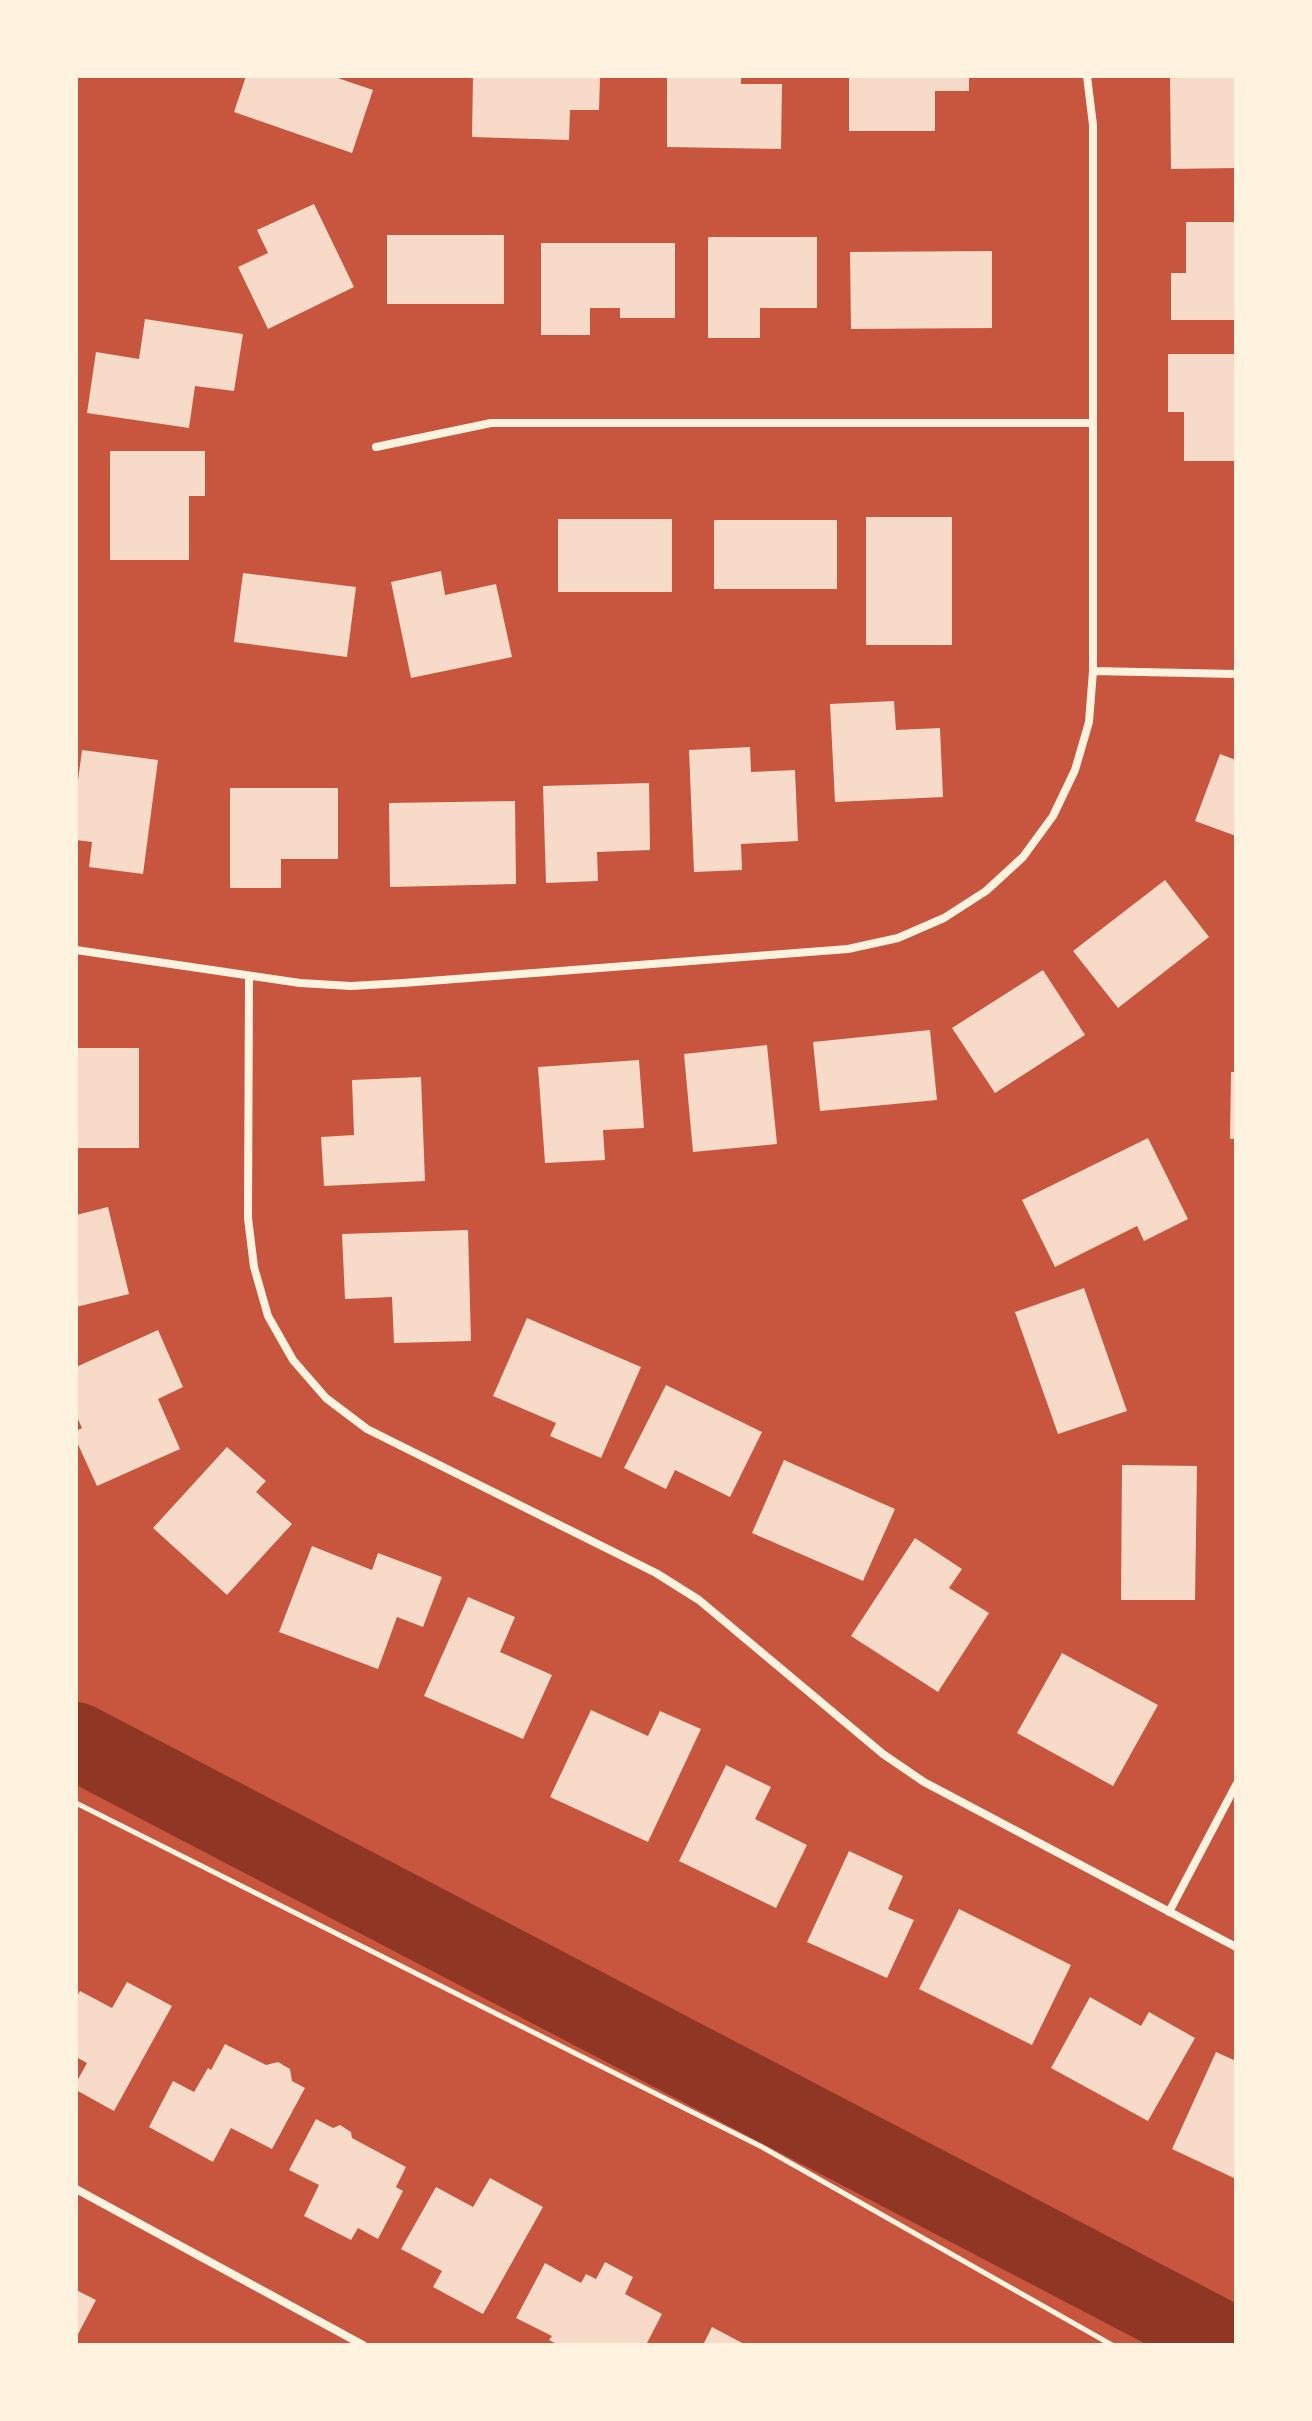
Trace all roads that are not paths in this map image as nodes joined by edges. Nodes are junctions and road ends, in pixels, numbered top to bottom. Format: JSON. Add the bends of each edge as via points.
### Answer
{"nodes":[{"id":1,"x":1087,"y":76,"type":"edge"},
{"id":2,"x":1093,"y":423,"type":"junction"},
{"id":3,"x":376,"y":447,"type":"dead end"},
{"id":4,"x":1093,"y":671,"type":"junction"},
{"id":5,"x":1236,"y":674,"type":"edge"},
{"id":6,"x":76,"y":950,"type":"edge"},
{"id":7,"x":249,"y":977,"type":"junction"},
{"id":8,"x":1236,"y":1785,"type":"edge"},
{"id":9,"x":1169,"y":1912,"type":"junction"},
{"id":10,"x":1236,"y":1947,"type":"edge"},
{"id":11,"x":76,"y":2189,"type":"edge"},
{"id":12,"x":363,"y":2345,"type":"edge"}],
"edges":[{"from":1,"to":2,"type":"street","via":[[1093,125]]},
{"from":2,"to":3,"type":"street","via":[[491,423]]},
{"from":2,"to":4,"type":"street"},
{"from":4,"to":5,"type":"street"},
{"from":4,"to":7,"type":"street","via":[[1089,722],[1075,770],[1045,827],[1023,857],[986,891],[944,918],[898,938],[848,949],[403,983],[351,986]]},
{"from":6,"to":7,"type":"street"},
{"from":7,"to":9,"type":"street","via":[[248,1218],[254,1267],[268,1316],[293,1360],[326,1398],[367,1429],[656,1573],[699,1600],[883,1754],[924,1782]]},
{"from":8,"to":9,"type":"street"},
{"from":9,"to":10,"type":"street"},
{"from":11,"to":12,"type":"street"}]}
